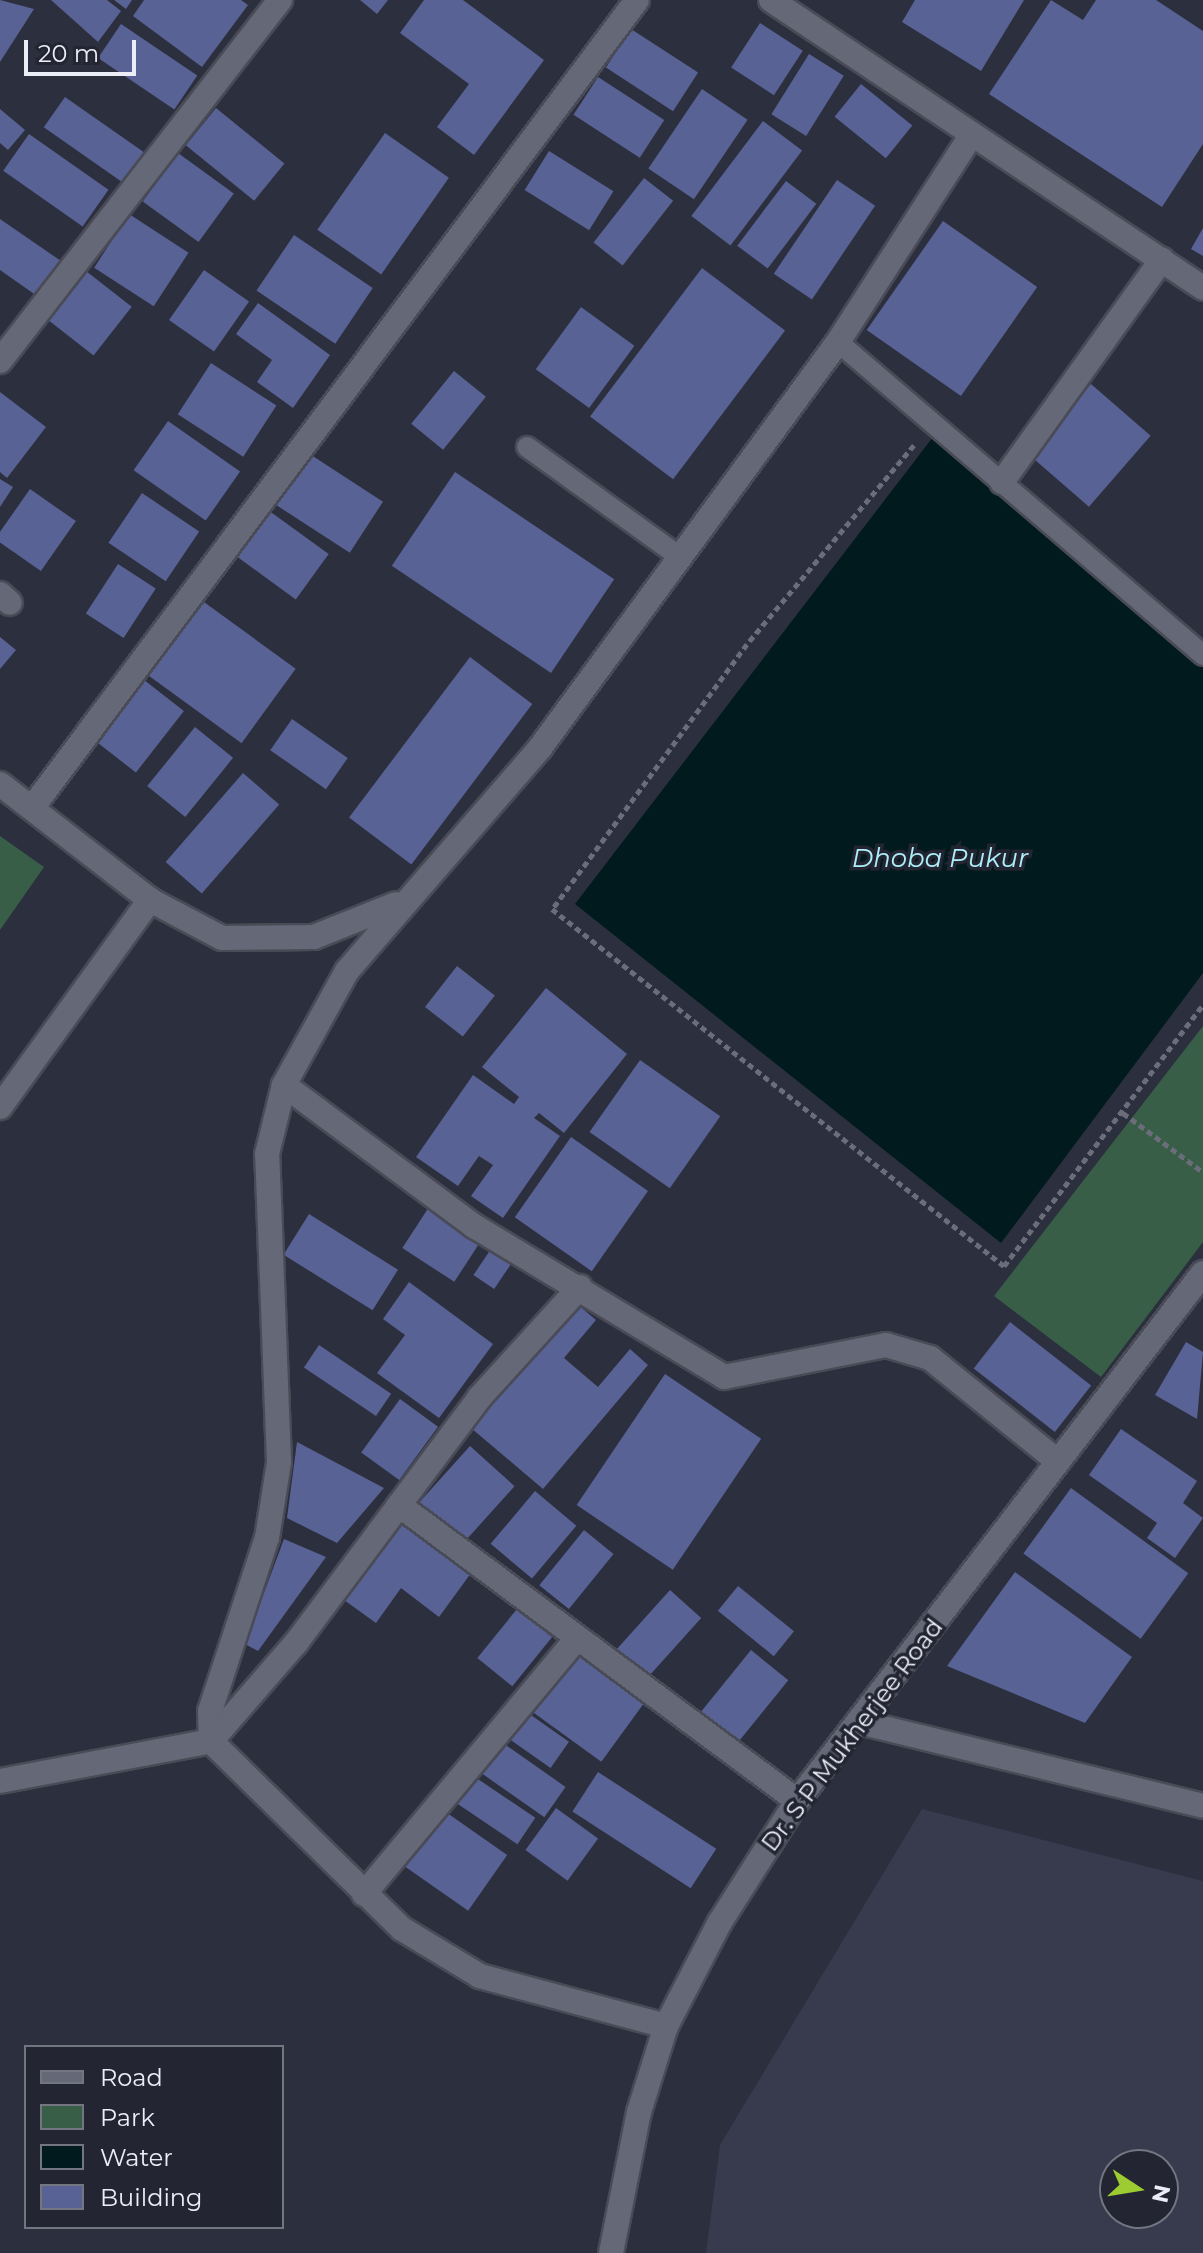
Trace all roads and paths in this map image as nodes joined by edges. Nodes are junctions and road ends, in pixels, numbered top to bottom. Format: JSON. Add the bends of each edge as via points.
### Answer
{"nodes":[{"id":1,"x":280,"y":0,"type":"edge"},
{"id":2,"x":637,"y":0,"type":"edge"},
{"id":3,"x":771,"y":0,"type":"edge"},
{"id":4,"x":970,"y":137,"type":"junction"},
{"id":5,"x":1162,"y":259,"type":"junction"},
{"id":6,"x":1203,"y":288,"type":"edge"},
{"id":7,"x":838,"y":342,"type":"junction"},
{"id":8,"x":0,"y":361,"type":"edge"},
{"id":9,"x":933,"y":423,"type":"junction"},
{"id":10,"x":527,"y":447,"type":"dead end"},
{"id":11,"x":1002,"y":482,"type":"junction"},
{"id":12,"x":680,"y":557,"type":"junction"},
{"id":13,"x":1203,"y":655,"type":"edge"},
{"id":14,"x":0,"y":784,"type":"edge"},
{"id":15,"x":32,"y":808,"type":"junction"},
{"id":16,"x":150,"y":900,"type":"junction"},
{"id":17,"x":402,"y":901,"type":"junction"},
{"id":18,"x":1203,"y":1005,"type":"edge"},
{"id":19,"x":284,"y":1085,"type":"junction"},
{"id":20,"x":0,"y":1107,"type":"edge"},
{"id":21,"x":1123,"y":1113,"type":"junction"},
{"id":22,"x":1203,"y":1172,"type":"edge"},
{"id":23,"x":1203,"y":1273,"type":"edge"},
{"id":24,"x":580,"y":1287,"type":"junction"},
{"id":25,"x":1057,"y":1461,"type":"junction"},
{"id":26,"x":399,"y":1505,"type":"junction"},
{"id":27,"x":577,"y":1638,"type":"junction"},
{"id":28,"x":859,"y":1722,"type":"junction"},
{"id":29,"x":211,"y":1741,"type":"junction"},
{"id":30,"x":0,"y":1781,"type":"edge"},
{"id":31,"x":797,"y":1801,"type":"junction"},
{"id":32,"x":1203,"y":1806,"type":"edge"},
{"id":33,"x":364,"y":1894,"type":"junction"},
{"id":34,"x":666,"y":2026,"type":"junction"},
{"id":35,"x":611,"y":2253,"type":"edge"}],
"edges":[{"from":1,"to":8,"type":"street"},
{"from":2,"to":15,"type":"street"},
{"from":3,"to":4,"type":"street"},
{"from":4,"to":5,"type":"street"},
{"from":4,"to":7,"type":"street"},
{"from":5,"to":6,"type":"street"},
{"from":5,"to":11,"type":"street"},
{"from":7,"to":9,"type":"lane"},
{"from":7,"to":12,"type":"street"},
{"from":9,"to":11,"type":"lane"},
{"from":9,"to":21,"type":"path","via":[[747,644],[552,909],[1004,1266]]},
{"from":10,"to":12,"type":"lane"},
{"from":11,"to":13,"type":"lane"},
{"from":12,"to":17,"type":"street","via":[[540,748]]},
{"from":14,"to":15,"type":"street"},
{"from":15,"to":16,"type":"street"},
{"from":16,"to":17,"type":"street","via":[[199,930],[252,942],[314,937]]},
{"from":16,"to":20,"type":"street"},
{"from":17,"to":19,"type":"street","via":[[331,996]]},
{"from":18,"to":21,"type":"path"},
{"from":19,"to":24,"type":"street","via":[[474,1226]]},
{"from":19,"to":29,"type":"street","via":[[265,1198],[279,1462],[267,1538],[210,1711]]},
{"from":21,"to":22,"type":"path"},
{"from":23,"to":25,"type":"street","name":"Dr. S P Mukherjee Road"},
{"from":24,"to":25,"type":"street","via":[[724,1377],[886,1345],[930,1358]]},
{"from":24,"to":26,"type":"street","via":[[479,1398]]},
{"from":25,"to":28,"type":"street","name":"Dr. S P Mukherjee Road"},
{"from":26,"to":27,"type":"street"},
{"from":26,"to":29,"type":"street"},
{"from":27,"to":31,"type":"street"},
{"from":27,"to":33,"type":"street"},
{"from":28,"to":31,"type":"street","name":"Dr. S P Mukherjee Road"},
{"from":28,"to":32,"type":"street"},
{"from":29,"to":30,"type":"street"},
{"from":29,"to":33,"type":"street"},
{"from":31,"to":34,"type":"street","name":"Dr. S P Mukherjee Road","via":[[720,1922]]},
{"from":33,"to":34,"type":"street","via":[[402,1929],[480,1976]]},
{"from":34,"to":35,"type":"street","name":"Dr. S P Mukherjee Road","via":[[639,2112]]}]}
